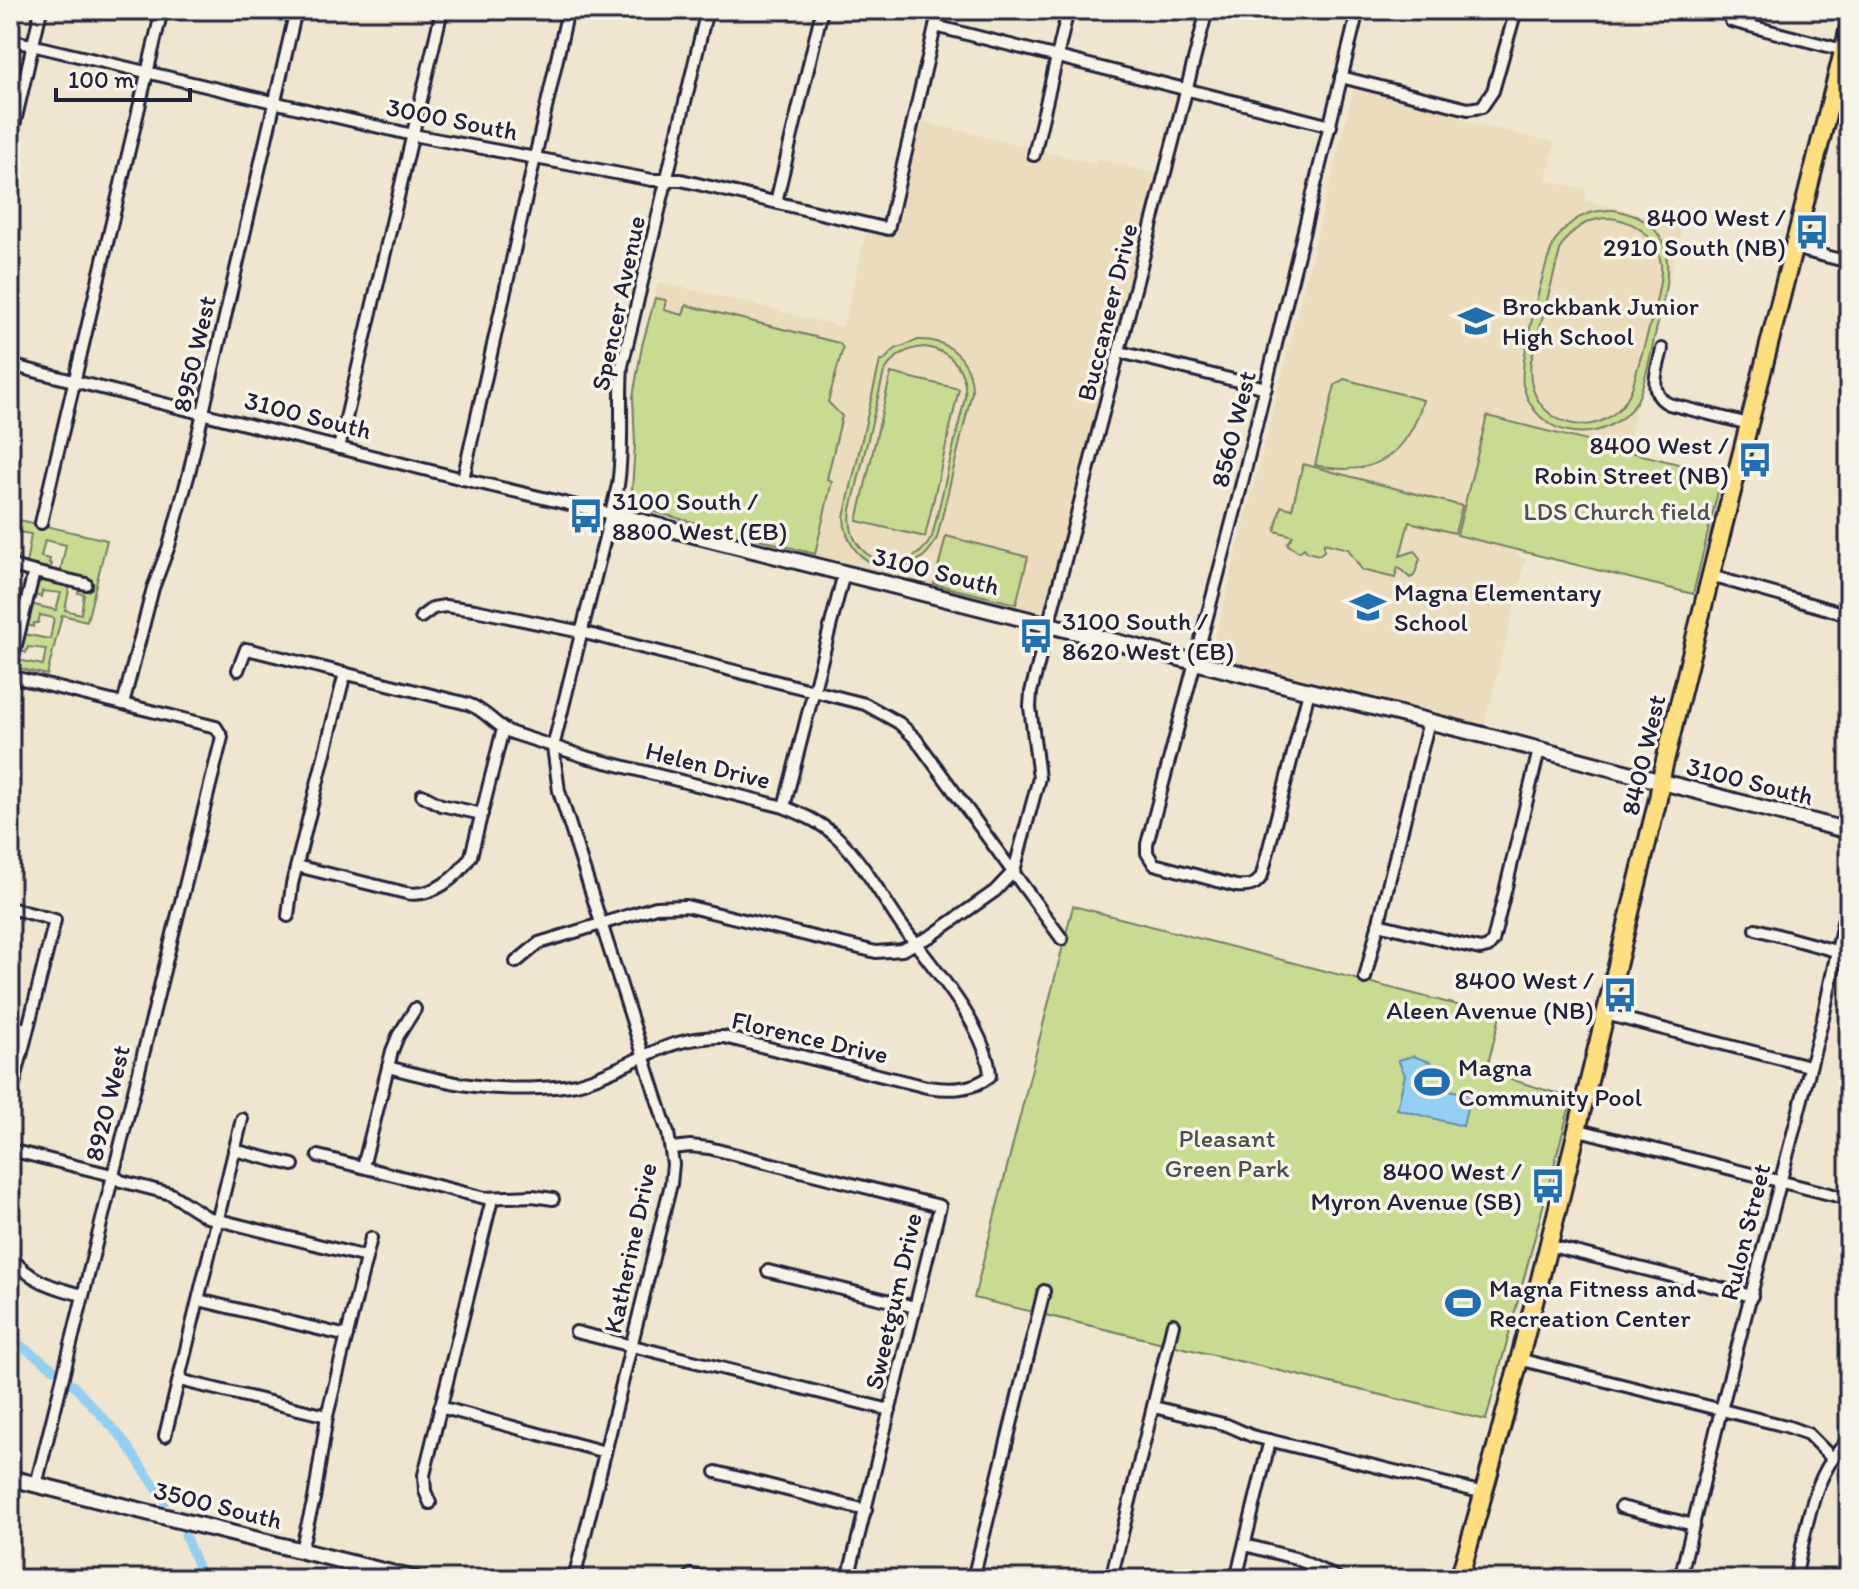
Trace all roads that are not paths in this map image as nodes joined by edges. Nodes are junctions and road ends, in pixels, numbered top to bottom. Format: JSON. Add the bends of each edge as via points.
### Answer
{"nodes":[{"id":1,"x":41,"y":10,"type":"edge"},
{"id":2,"x":162,"y":10,"type":"edge"},
{"id":3,"x":296,"y":10,"type":"edge"},
{"id":4,"x":442,"y":10,"type":"edge"},
{"id":5,"x":568,"y":10,"type":"edge"},
{"id":6,"x":707,"y":10,"type":"edge"},
{"id":7,"x":822,"y":10,"type":"edge"},
{"id":8,"x":939,"y":10,"type":"edge"},
{"id":9,"x":1068,"y":10,"type":"edge"},
{"id":10,"x":1207,"y":10,"type":"edge"},
{"id":11,"x":1358,"y":10,"type":"edge"},
{"id":12,"x":1516,"y":10,"type":"edge"},
{"id":13,"x":1731,"y":21,"type":"dead end"},
{"id":14,"x":935,"y":26,"type":"junction"},
{"id":15,"x":1849,"y":28,"type":"edge"},
{"id":16,"x":10,"y":40,"type":"edge"},
{"id":17,"x":33,"y":46,"type":"junction"},
{"id":18,"x":1846,"y":50,"type":"edge"},
{"id":19,"x":1057,"y":57,"type":"junction"},
{"id":20,"x":147,"y":73,"type":"junction"},
{"id":21,"x":1341,"y":77,"type":"junction"},
{"id":22,"x":1187,"y":89,"type":"junction"},
{"id":23,"x":275,"y":102,"type":"junction"},
{"id":24,"x":1331,"y":126,"type":"junction"},
{"id":25,"x":413,"y":135,"type":"junction"},
{"id":26,"x":10,"y":143,"type":"edge"},
{"id":27,"x":1034,"y":155,"type":"dead end"},
{"id":28,"x":534,"y":157,"type":"junction"},
{"id":29,"x":667,"y":179,"type":"junction"},
{"id":30,"x":776,"y":202,"type":"junction"},
{"id":31,"x":1793,"y":248,"type":"junction"},
{"id":32,"x":1849,"y":262,"type":"edge"},
{"id":33,"x":1662,"y":349,"type":"dead end"},
{"id":34,"x":1120,"y":352,"type":"junction"},
{"id":35,"x":10,"y":365,"type":"edge"},
{"id":36,"x":75,"y":381,"type":"junction"},
{"id":37,"x":1266,"y":388,"type":"junction"},
{"id":38,"x":202,"y":413,"type":"junction"},
{"id":39,"x":1749,"y":424,"type":"junction"},
{"id":40,"x":339,"y":448,"type":"junction"},
{"id":41,"x":463,"y":479,"type":"junction"},
{"id":42,"x":611,"y":514,"type":"junction"},
{"id":43,"x":41,"y":523,"type":"dead end"},
{"id":44,"x":12,"y":566,"type":"dead end"},
{"id":45,"x":34,"y":572,"type":"junction"},
{"id":46,"x":844,"y":573,"type":"junction"},
{"id":47,"x":1711,"y":576,"type":"junction"},
{"id":48,"x":86,"y":584,"type":"dead end"},
{"id":49,"x":1849,"y":615,"type":"edge"},
{"id":50,"x":421,"y":617,"type":"dead end"},
{"id":51,"x":1050,"y":625,"type":"junction"},
{"id":52,"x":581,"y":632,"type":"junction"},
{"id":53,"x":1194,"y":662,"type":"junction"},
{"id":54,"x":10,"y":669,"type":"edge"},
{"id":55,"x":238,"y":670,"type":"dead end"},
{"id":56,"x":345,"y":673,"type":"junction"},
{"id":57,"x":10,"y":676,"type":"edge"},
{"id":58,"x":814,"y":691,"type":"junction"},
{"id":59,"x":1309,"y":691,"type":"junction"},
{"id":60,"x":123,"y":704,"type":"junction"},
{"id":61,"x":1429,"y":721,"type":"junction"},
{"id":62,"x":503,"y":729,"type":"junction"},
{"id":63,"x":553,"y":747,"type":"junction"},
{"id":64,"x":1539,"y":750,"type":"junction"},
{"id":65,"x":1661,"y":783,"type":"junction"},
{"id":66,"x":422,"y":795,"type":"dead end"},
{"id":67,"x":784,"y":807,"type":"junction"},
{"id":68,"x":482,"y":814,"type":"junction"},
{"id":69,"x":1849,"y":831,"type":"edge"},
{"id":70,"x":297,"y":866,"type":"junction"},
{"id":71,"x":1014,"y":871,"type":"junction"},
{"id":72,"x":1849,"y":894,"type":"edge"},
{"id":73,"x":10,"y":908,"type":"edge"},
{"id":74,"x":288,"y":916,"type":"dead end"},
{"id":75,"x":602,"y":924,"type":"junction"},
{"id":76,"x":1378,"y":924,"type":"junction"},
{"id":77,"x":1756,"y":929,"type":"dead end"},
{"id":78,"x":1062,"y":939,"type":"dead end"},
{"id":79,"x":915,"y":944,"type":"junction"},
{"id":80,"x":1836,"y":951,"type":"junction"},
{"id":81,"x":516,"y":962,"type":"dead end"},
{"id":82,"x":1365,"y":978,"type":"dead end"},
{"id":83,"x":415,"y":1009,"type":"dead end"},
{"id":84,"x":1605,"y":1014,"type":"junction"},
{"id":85,"x":10,"y":1025,"type":"edge"},
{"id":86,"x":27,"y":1029,"type":"junction"},
{"id":87,"x":643,"y":1054,"type":"junction"},
{"id":88,"x":1809,"y":1066,"type":"junction"},
{"id":89,"x":388,"y":1067,"type":"junction"},
{"id":90,"x":990,"y":1076,"type":"joint"},
{"id":91,"x":10,"y":1100,"type":"edge"},
{"id":92,"x":242,"y":1119,"type":"dead end"},
{"id":93,"x":1575,"y":1129,"type":"junction"},
{"id":94,"x":672,"y":1148,"type":"junction"},
{"id":95,"x":10,"y":1150,"type":"edge"},
{"id":96,"x":234,"y":1150,"type":"junction"},
{"id":97,"x":318,"y":1156,"type":"dead end"},
{"id":98,"x":293,"y":1165,"type":"dead end"},
{"id":99,"x":363,"y":1167,"type":"junction"},
{"id":100,"x":112,"y":1175,"type":"junction"},
{"id":101,"x":1781,"y":1181,"type":"junction"},
{"id":102,"x":492,"y":1199,"type":"junction"},
{"id":103,"x":553,"y":1199,"type":"dead end"},
{"id":104,"x":1849,"y":1199,"type":"edge"},
{"id":105,"x":218,"y":1219,"type":"junction"},
{"id":106,"x":371,"y":1238,"type":"dead end"},
{"id":107,"x":1547,"y":1245,"type":"junction"},
{"id":108,"x":10,"y":1256,"type":"edge"},
{"id":109,"x":366,"y":1257,"type":"junction"},
{"id":110,"x":768,"y":1271,"type":"dead end"},
{"id":111,"x":1044,"y":1291,"type":"dead end"},
{"id":112,"x":82,"y":1295,"type":"junction"},
{"id":113,"x":1752,"y":1296,"type":"junction"},
{"id":114,"x":199,"y":1300,"type":"junction"},
{"id":115,"x":915,"y":1307,"type":"junction"},
{"id":116,"x":1173,"y":1324,"type":"dead end"},
{"id":117,"x":576,"y":1332,"type":"dead end"},
{"id":118,"x":347,"y":1336,"type":"junction"},
{"id":119,"x":631,"y":1346,"type":"junction"},
{"id":120,"x":1518,"y":1359,"type":"junction"},
{"id":121,"x":179,"y":1380,"type":"junction"},
{"id":122,"x":440,"y":1407,"type":"junction"},
{"id":123,"x":1154,"y":1407,"type":"junction"},
{"id":124,"x":890,"y":1410,"type":"junction"},
{"id":125,"x":1721,"y":1410,"type":"junction"},
{"id":126,"x":327,"y":1416,"type":"junction"},
{"id":127,"x":165,"y":1436,"type":"dead end"},
{"id":128,"x":1270,"y":1440,"type":"junction"},
{"id":129,"x":1849,"y":1440,"type":"edge"},
{"id":130,"x":605,"y":1452,"type":"junction"},
{"id":131,"x":1832,"y":1458,"type":"junction"},
{"id":132,"x":716,"y":1472,"type":"dead end"},
{"id":133,"x":10,"y":1478,"type":"edge"},
{"id":134,"x":36,"y":1485,"type":"junction"},
{"id":135,"x":1484,"y":1493,"type":"junction"},
{"id":136,"x":430,"y":1503,"type":"dead end"},
{"id":137,"x":1621,"y":1507,"type":"dead end"},
{"id":138,"x":866,"y":1510,"type":"junction"},
{"id":139,"x":1694,"y":1525,"type":"junction"},
{"id":140,"x":1245,"y":1545,"type":"junction"},
{"id":141,"x":301,"y":1550,"type":"junction"},
{"id":142,"x":365,"y":1572,"type":"edge"},
{"id":143,"x":691,"y":1575,"type":"dead end"},
{"id":144,"x":1336,"y":1577,"type":"edge"},
{"id":145,"x":415,"y":1579,"type":"edge"},
{"id":146,"x":574,"y":1579,"type":"edge"},
{"id":147,"x":709,"y":1579,"type":"edge"},
{"id":148,"x":848,"y":1579,"type":"edge"},
{"id":149,"x":973,"y":1579,"type":"edge"},
{"id":150,"x":1111,"y":1579,"type":"edge"},
{"id":151,"x":1236,"y":1579,"type":"edge"},
{"id":152,"x":1459,"y":1579,"type":"edge"},
{"id":153,"x":1467,"y":1579,"type":"edge"},
{"id":154,"x":1680,"y":1579,"type":"edge"},
{"id":155,"x":1795,"y":1579,"type":"edge"}],
"edges":[{"from":1,"to":17,"type":"street"},
{"from":2,"to":20,"type":"street"},
{"from":3,"to":23,"type":"street","name":"8950 West"},
{"from":4,"to":25,"type":"street"},
{"from":5,"to":28,"type":"street"},
{"from":6,"to":29,"type":"street","name":"Spencer Avenue"},
{"from":7,"to":30,"type":"street"},
{"from":8,"to":14,"type":"street"},
{"from":9,"to":19,"type":"street"},
{"from":10,"to":22,"type":"street","name":"Buccaneer Drive"},
{"from":11,"to":21,"type":"street","name":"8560 West"},
{"from":12,"to":21,"type":"street","via":[[1493,91],[1482,107],[1468,109]]},
{"from":13,"to":18,"type":"street"},
{"from":14,"to":19,"type":"street"},
{"from":14,"to":30,"type":"street","name":"3000 South","via":[[888,229]]},
{"from":15,"to":18,"type":"main road","name":"8400 West"},
{"from":16,"to":17,"type":"street","name":"3000 South"},
{"from":17,"to":20,"type":"street","name":"3000 South"},
{"from":17,"to":26,"type":"street"},
{"from":18,"to":31,"type":"main road","name":"8400 West"},
{"from":19,"to":22,"type":"street"},
{"from":19,"to":27,"type":"street"},
{"from":20,"to":23,"type":"street","name":"3000 South"},
{"from":20,"to":36,"type":"street"},
{"from":21,"to":24,"type":"street","name":"8560 West"},
{"from":22,"to":24,"type":"street"},
{"from":22,"to":34,"type":"street","name":"Buccaneer Drive"},
{"from":23,"to":25,"type":"street","name":"3000 South"},
{"from":23,"to":38,"type":"street","name":"8950 West"},
{"from":24,"to":37,"type":"street","name":"8560 West"},
{"from":25,"to":28,"type":"street","name":"3000 South"},
{"from":25,"to":40,"type":"street"},
{"from":28,"to":29,"type":"street","name":"3000 South"},
{"from":28,"to":41,"type":"street"},
{"from":29,"to":30,"type":"street","name":"3000 South"},
{"from":29,"to":42,"type":"street","name":"Spencer Avenue","via":[[622,366],[621,462]]},
{"from":31,"to":32,"type":"street"},
{"from":31,"to":39,"type":"main road","name":"8400 West"},
{"from":33,"to":39,"type":"street","via":[[1655,378],[1661,399]]},
{"from":34,"to":37,"type":"street"},
{"from":34,"to":51,"type":"street","name":"Buccaneer Drive"},
{"from":35,"to":36,"type":"street","name":"3100 South"},
{"from":36,"to":38,"type":"street","name":"3100 South"},
{"from":36,"to":43,"type":"street"},
{"from":37,"to":53,"type":"street","name":"8560 West"},
{"from":38,"to":40,"type":"street","name":"3100 South"},
{"from":38,"to":60,"type":"street","name":"8950 West"},
{"from":39,"to":47,"type":"main road","name":"8400 West"},
{"from":40,"to":41,"type":"street","name":"3100 South"},
{"from":41,"to":42,"type":"street","name":"3100 South"},
{"from":42,"to":46,"type":"street","name":"3100 South"},
{"from":42,"to":52,"type":"street","name":"Spencer Avenue"},
{"from":44,"to":45,"type":"street"},
{"from":45,"to":48,"type":"street"},
{"from":45,"to":54,"type":"street"},
{"from":46,"to":51,"type":"street","name":"3100 South"},
{"from":46,"to":58,"type":"street"},
{"from":47,"to":49,"type":"street"},
{"from":47,"to":65,"type":"main road","name":"8400 West"},
{"from":50,"to":52,"type":"street","via":[[433,608],[461,607]]},
{"from":51,"to":53,"type":"street","name":"3100 South"},
{"from":51,"to":71,"type":"street","name":"Buccaneer Drive","via":[[1031,692],[1039,778]]},
{"from":52,"to":58,"type":"street"},
{"from":52,"to":63,"type":"street","name":"Spencer Avenue"},
{"from":53,"to":59,"type":"street","name":"3100 South"},
{"from":53,"to":59,"type":"street","name":"8560 West","via":[[1147,844],[1149,856],[1157,866],[1236,886],[1255,884],[1262,875]]},
{"from":55,"to":56,"type":"street","name":"Helen Drive","via":[[246,649]]},
{"from":56,"to":62,"type":"street","name":"Helen Drive","via":[[468,704]]},
{"from":56,"to":70,"type":"street"},
{"from":57,"to":60,"type":"street"},
{"from":58,"to":67,"type":"street"},
{"from":58,"to":71,"type":"street","via":[[865,704],[899,723]]},
{"from":59,"to":61,"type":"street","name":"3100 South"},
{"from":60,"to":100,"type":"street","name":"8920 West","via":[[216,727],[220,733]]},
{"from":61,"to":64,"type":"street","name":"3100 South"},
{"from":61,"to":76,"type":"street"},
{"from":62,"to":63,"type":"street","name":"Helen Drive"},
{"from":62,"to":68,"type":"street"},
{"from":63,"to":67,"type":"street","name":"Helen Drive"},
{"from":63,"to":75,"type":"street","name":"Katherine Drive","via":[[556,782]]},
{"from":64,"to":65,"type":"street","name":"3100 South"},
{"from":64,"to":76,"type":"street","via":[[1488,947]]},
{"from":65,"to":69,"type":"street","name":"3100 South"},
{"from":65,"to":84,"type":"main road","name":"8400 West"},
{"from":66,"to":68,"type":"street"},
{"from":67,"to":79,"type":"street","name":"Helen Drive","via":[[813,819],[847,847]]},
{"from":68,"to":70,"type":"street","via":[[468,860],[429,893],[406,893]]},
{"from":70,"to":74,"type":"street"},
{"from":71,"to":78,"type":"street"},
{"from":71,"to":79,"type":"street","via":[[995,891]]},
{"from":72,"to":80,"type":"street","name":"Rulon Street"},
{"from":73,"to":86,"type":"street","via":[[55,920]]},
{"from":75,"to":79,"type":"street","via":[[656,907],[686,906],[876,952]]},
{"from":75,"to":81,"type":"street","via":[[539,943]]},
{"from":75,"to":87,"type":"street","name":"Katherine Drive"},
{"from":76,"to":82,"type":"street"},
{"from":77,"to":80,"type":"street"},
{"from":79,"to":90,"type":"street","name":"Helen Drive","via":[[954,993],[985,1054]]},
{"from":80,"to":88,"type":"street","name":"Rulon Street"},
{"from":83,"to":89,"type":"street","via":[[398,1036]]},
{"from":84,"to":88,"type":"street"},
{"from":84,"to":93,"type":"main road","name":"8400 West"},
{"from":85,"to":86,"type":"street"},
{"from":86,"to":91,"type":"street"},
{"from":87,"to":89,"type":"street","name":"Florence Drive","via":[[573,1085],[500,1090]]},
{"from":87,"to":90,"type":"street","name":"Florence Drive","via":[[685,1040],[724,1037],[927,1087],[956,1089]]},
{"from":87,"to":94,"type":"street","name":"Katherine Drive"},
{"from":88,"to":101,"type":"street","name":"Rulon Street"},
{"from":89,"to":99,"type":"street"},
{"from":92,"to":96,"type":"street"},
{"from":93,"to":101,"type":"street"},
{"from":93,"to":107,"type":"main road","name":"8400 West"},
{"from":94,"to":115,"type":"street","name":"Sweetgum Drive","via":[[709,1148],[940,1206]]},
{"from":94,"to":119,"type":"street","name":"Katherine Drive","via":[[671,1184]]},
{"from":95,"to":100,"type":"street"},
{"from":96,"to":98,"type":"street"},
{"from":96,"to":105,"type":"street"},
{"from":97,"to":99,"type":"street"},
{"from":99,"to":102,"type":"street"},
{"from":100,"to":105,"type":"street","via":[[171,1194]]},
{"from":100,"to":112,"type":"street","name":"8920 West"},
{"from":101,"to":104,"type":"street"},
{"from":101,"to":113,"type":"street","name":"Rulon Street"},
{"from":102,"to":103,"type":"street"},
{"from":102,"to":122,"type":"street"},
{"from":105,"to":109,"type":"street"},
{"from":105,"to":114,"type":"street"},
{"from":106,"to":109,"type":"street"},
{"from":107,"to":113,"type":"street"},
{"from":107,"to":120,"type":"main road","name":"8400 West"},
{"from":108,"to":112,"type":"street","via":[[32,1278]]},
{"from":109,"to":118,"type":"street"},
{"from":110,"to":115,"type":"street"},
{"from":111,"to":149,"type":"street"},
{"from":112,"to":134,"type":"street","name":"8920 West"},
{"from":113,"to":125,"type":"street","name":"Rulon Street"},
{"from":114,"to":118,"type":"street"},
{"from":114,"to":121,"type":"street"},
{"from":115,"to":124,"type":"street","name":"Sweetgum Drive"},
{"from":116,"to":123,"type":"street"},
{"from":117,"to":119,"type":"street"},
{"from":118,"to":126,"type":"street"},
{"from":119,"to":124,"type":"street"},
{"from":119,"to":130,"type":"street","name":"Katherine Drive"},
{"from":120,"to":125,"type":"street"},
{"from":120,"to":135,"type":"main road","name":"8400 West"},
{"from":121,"to":126,"type":"street"},
{"from":121,"to":127,"type":"street"},
{"from":122,"to":130,"type":"street"},
{"from":122,"to":136,"type":"street","via":[[424,1475]]},
{"from":123,"to":128,"type":"street"},
{"from":123,"to":150,"type":"street"},
{"from":124,"to":138,"type":"street","name":"Sweetgum Drive"},
{"from":125,"to":131,"type":"street","via":[[1808,1434]]},
{"from":125,"to":139,"type":"street","name":"Rulon Street"},
{"from":126,"to":141,"type":"street"},
{"from":128,"to":135,"type":"street"},
{"from":128,"to":140,"type":"street"},
{"from":129,"to":131,"type":"street"},
{"from":130,"to":146,"type":"street","name":"Katherine Drive"},
{"from":131,"to":155,"type":"street","via":[[1819,1483]]},
{"from":132,"to":138,"type":"street"},
{"from":133,"to":134,"type":"street","name":"3500 South"},
{"from":134,"to":141,"type":"street","name":"3500 South"},
{"from":135,"to":152,"type":"main road","name":"8400 West"},
{"from":135,"to":153,"type":"main road","name":"8400 West"},
{"from":137,"to":139,"type":"street"},
{"from":138,"to":148,"type":"street","name":"Sweetgum Drive"},
{"from":139,"to":154,"type":"street","name":"Rulon Street"},
{"from":140,"to":144,"type":"street","via":[[1295,1558]]},
{"from":140,"to":151,"type":"street"},
{"from":141,"to":142,"type":"street","name":"3500 South"},
{"from":142,"to":145,"type":"street","name":"3500 South"},
{"from":143,"to":147,"type":"street"}]}
